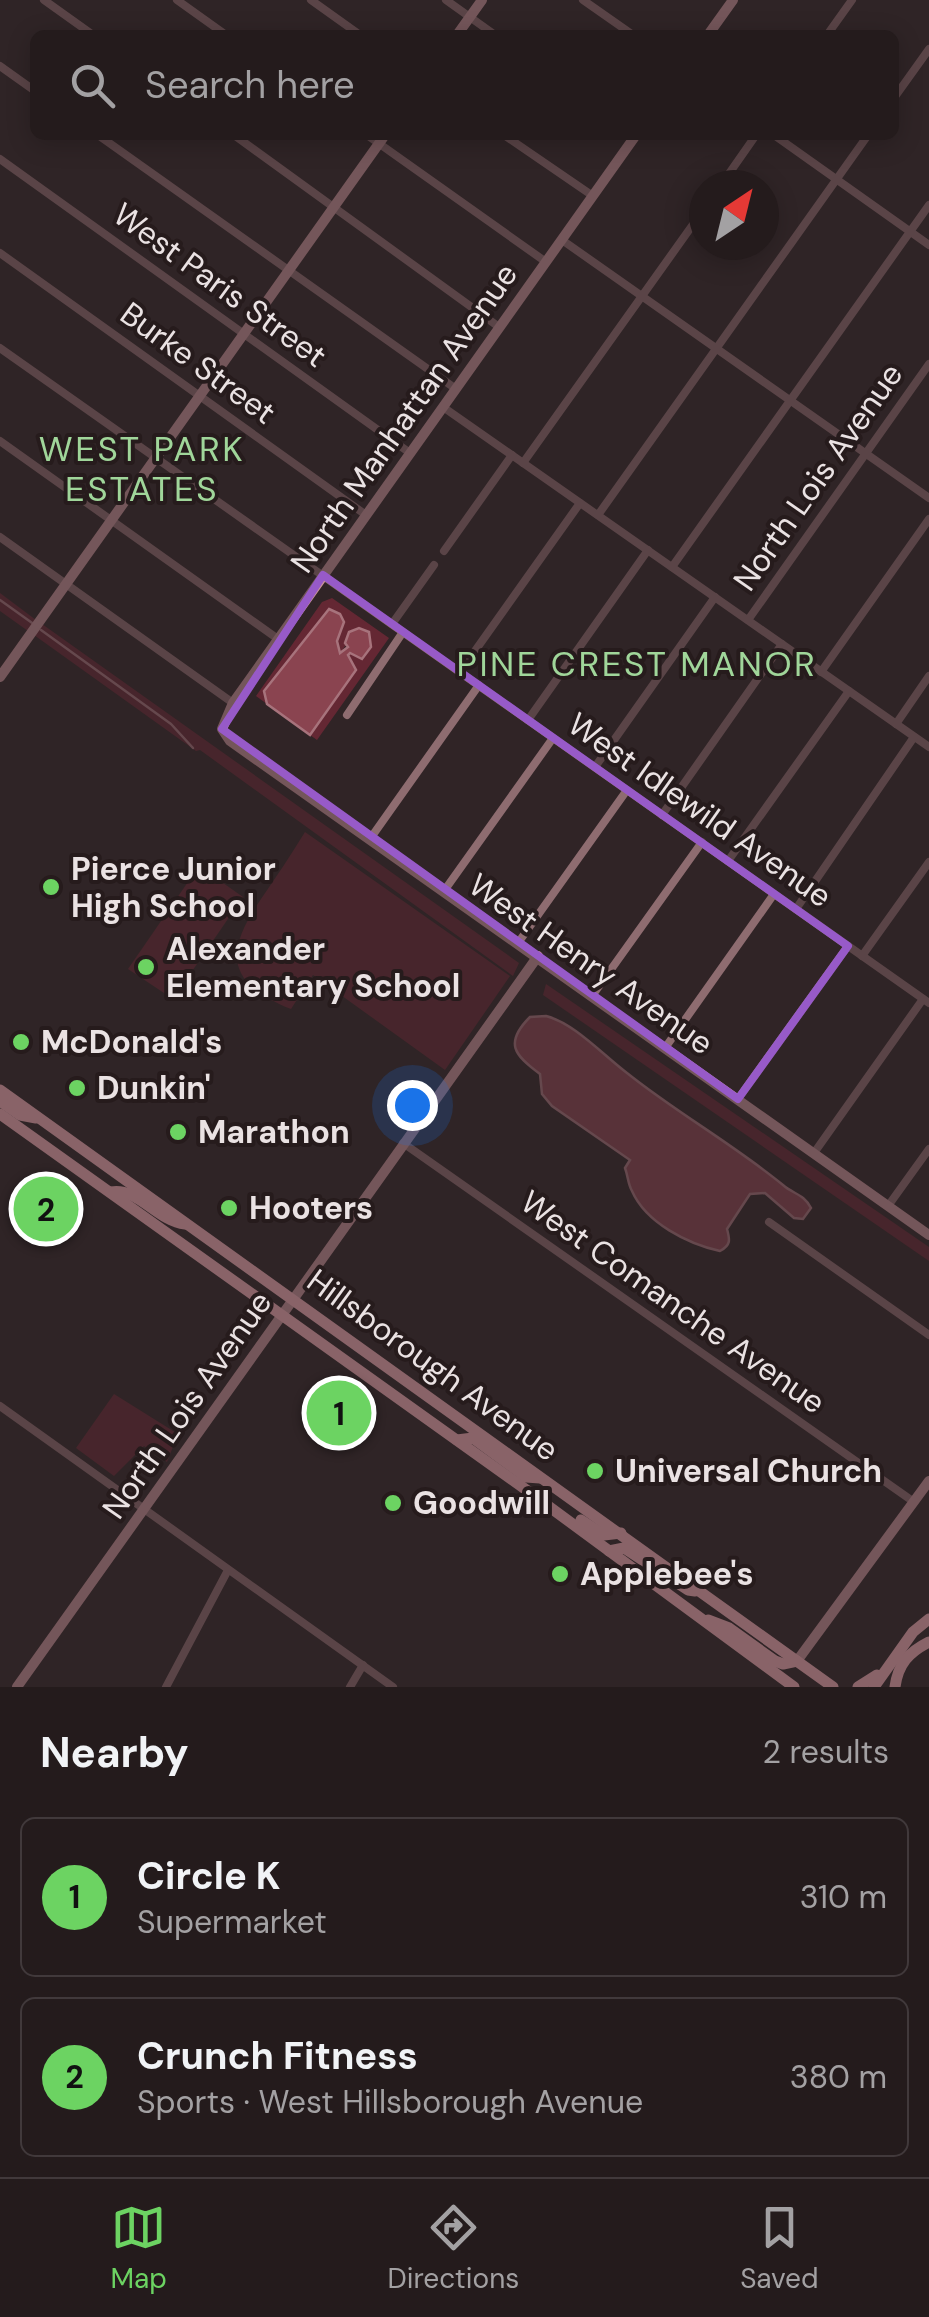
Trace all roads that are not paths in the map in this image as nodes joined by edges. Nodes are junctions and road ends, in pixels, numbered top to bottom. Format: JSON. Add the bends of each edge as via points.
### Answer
{"nodes":[{"id":1,"x":44,"y":0,"type":"edge"},
{"id":2,"x":177,"y":0,"type":"edge"},
{"id":3,"x":311,"y":0,"type":"edge"},
{"id":4,"x":446,"y":0,"type":"edge"},
{"id":5,"x":482,"y":0,"type":"edge"},
{"id":6,"x":583,"y":0,"type":"edge"},
{"id":7,"x":732,"y":0,"type":"edge"},
{"id":8,"x":852,"y":0,"type":"edge"},
{"id":9,"x":470,"y":17,"type":"junction"},
{"id":10,"x":87,"y":30,"type":"edge"},
{"id":11,"x":219,"y":30,"type":"edge"},
{"id":12,"x":353,"y":30,"type":"edge"},
{"id":13,"x":461,"y":30,"type":"edge"},
{"id":14,"x":488,"y":30,"type":"edge"},
{"id":15,"x":626,"y":30,"type":"edge"},
{"id":16,"x":711,"y":30,"type":"edge"},
{"id":17,"x":831,"y":30,"type":"edge"},
{"id":18,"x":929,"y":50,"type":"edge"},
{"id":19,"x":0,"y":66,"type":"edge"},
{"id":20,"x":30,"y":87,"type":"edge"},
{"id":21,"x":899,"y":91,"type":"edge"},
{"id":22,"x":105,"y":140,"type":"edge"},
{"id":23,"x":241,"y":140,"type":"edge"},
{"id":24,"x":381,"y":140,"type":"edge"},
{"id":25,"x":383,"y":140,"type":"edge"},
{"id":26,"x":511,"y":140,"type":"edge"},
{"id":27,"x":632,"y":140,"type":"edge"},
{"id":28,"x":752,"y":140,"type":"edge"},
{"id":29,"x":781,"y":140,"type":"edge"},
{"id":30,"x":864,"y":140,"type":"edge"},
{"id":31,"x":0,"y":159,"type":"edge"},
{"id":32,"x":732,"y":170,"type":"edge"},
{"id":33,"x":836,"y":179,"type":"junction"},
{"id":34,"x":593,"y":196,"type":"junction"},
{"id":35,"x":929,"y":206,"type":"edge"},
{"id":36,"x":335,"y":207,"type":"junction"},
{"id":37,"x":689,"y":229,"type":"edge"},
{"id":38,"x":910,"y":232,"type":"junction"},
{"id":39,"x":562,"y":240,"type":"junction"},
{"id":40,"x":929,"y":244,"type":"edge"},
{"id":41,"x":0,"y":253,"type":"edge"},
{"id":42,"x":546,"y":262,"type":"junction"},
{"id":43,"x":290,"y":270,"type":"junction"},
{"id":44,"x":642,"y":296,"type":"junction"},
{"id":45,"x":500,"y":327,"type":"junction"},
{"id":46,"x":245,"y":333,"type":"junction"},
{"id":47,"x":0,"y":348,"type":"edge"},
{"id":48,"x":716,"y":349,"type":"junction"},
{"id":49,"x":929,"y":364,"type":"edge"},
{"id":50,"x":456,"y":389,"type":"junction"},
{"id":51,"x":200,"y":396,"type":"junction"},
{"id":52,"x":790,"y":401,"type":"junction"},
{"id":53,"x":443,"y":406,"type":"junction"},
{"id":54,"x":0,"y":442,"type":"edge"},
{"id":55,"x":410,"y":452,"type":"junction"},
{"id":56,"x":865,"y":454,"type":"junction"},
{"id":57,"x":512,"y":455,"type":"junction"},
{"id":58,"x":156,"y":458,"type":"junction"},
{"id":59,"x":523,"y":463,"type":"junction"},
{"id":60,"x":929,"y":498,"type":"edge"},
{"id":61,"x":580,"y":502,"type":"junction"},
{"id":62,"x":366,"y":515,"type":"junction"},
{"id":63,"x":598,"y":516,"type":"junction"},
{"id":64,"x":929,"y":519,"type":"edge"},
{"id":65,"x":111,"y":520,"type":"junction"},
{"id":66,"x":0,"y":537,"type":"edge"},
{"id":67,"x":444,"y":550,"type":"dead end"},
{"id":68,"x":648,"y":550,"type":"junction"},
{"id":69,"x":434,"y":565,"type":"dead end"},
{"id":70,"x":672,"y":567,"type":"junction"},
{"id":71,"x":323,"y":575,"type":"junction"},
{"id":72,"x":66,"y":583,"type":"junction"},
{"id":73,"x":715,"y":597,"type":"junction"},
{"id":74,"x":748,"y":620,"type":"junction"},
{"id":75,"x":392,"y":624,"type":"junction"},
{"id":76,"x":403,"y":632,"type":"junction"},
{"id":77,"x":278,"y":639,"type":"junction"},
{"id":78,"x":782,"y":644,"type":"junction"},
{"id":79,"x":460,"y":672,"type":"junction"},
{"id":80,"x":822,"y":672,"type":"junction"},
{"id":81,"x":929,"y":676,"type":"edge"},
{"id":82,"x":0,"y":677,"type":"edge"},
{"id":83,"x":480,"y":686,"type":"junction"},
{"id":84,"x":849,"y":691,"type":"junction"},
{"id":85,"x":232,"y":703,"type":"junction"},
{"id":86,"x":346,"y":715,"type":"dead end"},
{"id":87,"x":528,"y":720,"type":"junction"},
{"id":88,"x":896,"y":724,"type":"junction"},
{"id":89,"x":225,"y":733,"type":"joint"},
{"id":90,"x":914,"y":737,"type":"junction"},
{"id":91,"x":553,"y":738,"type":"junction"},
{"id":92,"x":929,"y":747,"type":"edge"},
{"id":93,"x":595,"y":767,"type":"junction"},
{"id":94,"x":627,"y":790,"type":"junction"},
{"id":95,"x":662,"y":814,"type":"junction"},
{"id":96,"x":370,"y":839,"type":"junction"},
{"id":97,"x":702,"y":842,"type":"junction"},
{"id":98,"x":728,"y":861,"type":"junction"},
{"id":99,"x":929,"y":862,"type":"edge"},
{"id":100,"x":444,"y":891,"type":"junction"},
{"id":101,"x":774,"y":894,"type":"junction"},
{"id":102,"x":796,"y":909,"type":"junction"},
{"id":103,"x":518,"y":943,"type":"junction"},
{"id":104,"x":848,"y":946,"type":"junction"},
{"id":105,"x":538,"y":956,"type":"junction"},
{"id":106,"x":862,"y":956,"type":"junction"},
{"id":107,"x":592,"y":996,"type":"junction"},
{"id":108,"x":926,"y":1001,"type":"edge"},
{"id":109,"x":666,"y":1048,"type":"junction"},
{"id":110,"x":0,"y":1090,"type":"edge"},
{"id":111,"x":738,"y":1099,"type":"junction"},
{"id":112,"x":0,"y":1101,"type":"edge"},
{"id":113,"x":0,"y":1114,"type":"edge"},
{"id":114,"x":40,"y":1119,"type":"junction"},
{"id":115,"x":35,"y":1139,"type":"junction"},
{"id":116,"x":403,"y":1143,"type":"junction"},
{"id":117,"x":929,"y":1149,"type":"edge"},
{"id":118,"x":814,"y":1153,"type":"junction"},
{"id":119,"x":123,"y":1178,"type":"junction"},
{"id":120,"x":110,"y":1192,"type":"junction"},
{"id":121,"x":888,"y":1206,"type":"junction"},
{"id":122,"x":769,"y":1222,"type":"dead end"},
{"id":123,"x":189,"y":1224,"type":"junction"},
{"id":124,"x":929,"y":1235,"type":"edge"},
{"id":125,"x":293,"y":1298,"type":"junction"},
{"id":126,"x":281,"y":1314,"type":"junction"},
{"id":127,"x":929,"y":1336,"type":"edge"},
{"id":128,"x":0,"y":1406,"type":"edge"},
{"id":129,"x":457,"y":1440,"type":"junction"},
{"id":130,"x":544,"y":1478,"type":"junction"},
{"id":131,"x":929,"y":1481,"type":"edge"},
{"id":132,"x":521,"y":1486,"type":"junction"},
{"id":133,"x":914,"y":1502,"type":"junction"},
{"id":134,"x":143,"y":1510,"type":"junction"},
{"id":135,"x":621,"y":1533,"type":"junction"},
{"id":136,"x":609,"y":1550,"type":"junction"},
{"id":137,"x":228,"y":1570,"type":"junction"},
{"id":138,"x":704,"y":1592,"type":"junction"},
{"id":139,"x":690,"y":1614,"type":"junction"},
{"id":140,"x":929,"y":1620,"type":"edge"},
{"id":141,"x":929,"y":1642,"type":"edge"},
{"id":142,"x":796,"y":1661,"type":"junction"},
{"id":143,"x":363,"y":1666,"type":"junction"},
{"id":144,"x":885,"y":1670,"type":"junction"},
{"id":145,"x":835,"y":1686,"type":"edge"},
{"id":146,"x":17,"y":1687,"type":"edge"},
{"id":147,"x":166,"y":1687,"type":"edge"},
{"id":148,"x":350,"y":1687,"type":"edge"},
{"id":149,"x":392,"y":1687,"type":"edge"},
{"id":150,"x":794,"y":1687,"type":"edge"},
{"id":151,"x":858,"y":1687,"type":"edge"},
{"id":152,"x":874,"y":1687,"type":"edge"},
{"id":153,"x":895,"y":1687,"type":"edge"}],
"edges":[{"from":1,"to":10,"type":"street"},
{"from":2,"to":11,"type":"street"},
{"from":3,"to":12,"type":"street"},
{"from":4,"to":9,"type":"street"},
{"from":5,"to":9,"type":"street"},
{"from":6,"to":15,"type":"street"},
{"from":7,"to":16,"type":"street"},
{"from":8,"to":17,"type":"street"},
{"from":9,"to":13,"type":"street"},
{"from":9,"to":14,"type":"street"},
{"from":18,"to":21,"type":"street"},
{"from":19,"to":20,"type":"street"},
{"from":22,"to":43,"type":"street"},
{"from":23,"to":36,"type":"street"},
{"from":24,"to":36,"type":"street"},
{"from":25,"to":42,"type":"street"},
{"from":26,"to":34,"type":"street"},
{"from":27,"to":34,"type":"street","name":"North Manhattan Avenue"},
{"from":28,"to":32,"type":"street"},
{"from":29,"to":33,"type":"street"},
{"from":30,"to":33,"type":"street"},
{"from":31,"to":46,"type":"street","name":"West Paris Street"},
{"from":33,"to":38,"type":"street"},
{"from":33,"to":48,"type":"street"},
{"from":34,"to":39,"type":"street","name":"North Manhattan Avenue"},
{"from":35,"to":38,"type":"street"},
{"from":36,"to":43,"type":"street"},
{"from":36,"to":45,"type":"street"},
{"from":37,"to":44,"type":"street"},
{"from":38,"to":40,"type":"street"},
{"from":38,"to":52,"type":"street"},
{"from":39,"to":42,"type":"street","name":"North Manhattan Avenue"},
{"from":39,"to":44,"type":"street"},
{"from":41,"to":51,"type":"street","name":"Burke Street"},
{"from":42,"to":45,"type":"street","name":"North Manhattan Avenue"},
{"from":43,"to":46,"type":"street"},
{"from":43,"to":50,"type":"street"},
{"from":44,"to":48,"type":"street"},
{"from":44,"to":59,"type":"street"},
{"from":45,"to":50,"type":"street","name":"North Manhattan Avenue"},
{"from":46,"to":51,"type":"street"},
{"from":46,"to":55,"type":"street","name":"West Paris Street"},
{"from":47,"to":58,"type":"street","name":"West Idlewild Avenue"},
{"from":48,"to":52,"type":"street"},
{"from":48,"to":63,"type":"street"},
{"from":49,"to":56,"type":"street","name":"North Lois Avenue"},
{"from":50,"to":53,"type":"street","name":"North Manhattan Avenue"},
{"from":51,"to":58,"type":"street"},
{"from":51,"to":62,"type":"street","name":"Burke Street"},
{"from":52,"to":56,"type":"street"},
{"from":52,"to":70,"type":"street"},
{"from":53,"to":55,"type":"street","name":"North Manhattan Avenue"},
{"from":53,"to":57,"type":"street"},
{"from":54,"to":65,"type":"street"},
{"from":55,"to":62,"type":"street","name":"North Manhattan Avenue"},
{"from":56,"to":60,"type":"street"},
{"from":56,"to":74,"type":"street","name":"North Lois Avenue"},
{"from":57,"to":59,"type":"street"},
{"from":57,"to":67,"type":"street"},
{"from":58,"to":65,"type":"street"},
{"from":58,"to":71,"type":"street","name":"West Idlewild Avenue"},
{"from":59,"to":61,"type":"street"},
{"from":61,"to":63,"type":"street"},
{"from":61,"to":79,"type":"street"},
{"from":62,"to":71,"type":"street","name":"North Manhattan Avenue"},
{"from":63,"to":68,"type":"street"},
{"from":64,"to":80,"type":"street"},
{"from":65,"to":72,"type":"street"},
{"from":65,"to":77,"type":"street"},
{"from":66,"to":72,"type":"street"},
{"from":68,"to":70,"type":"street"},
{"from":68,"to":87,"type":"street"},
{"from":69,"to":75,"type":"street"},
{"from":70,"to":73,"type":"street"},
{"from":71,"to":75,"type":"street","name":"West Idlewild Avenue"},
{"from":71,"to":77,"type":"street","name":"North Manhattan Avenue"},
{"from":72,"to":82,"type":"street"},
{"from":72,"to":85,"type":"street"},
{"from":73,"to":74,"type":"street"},
{"from":73,"to":93,"type":"street"},
{"from":74,"to":78,"type":"street"},
{"from":75,"to":76,"type":"street","name":"West Idlewild Avenue"},
{"from":76,"to":79,"type":"street","name":"West Idlewild Avenue"},
{"from":76,"to":86,"type":"street"},
{"from":77,"to":85,"type":"street","name":"North Manhattan Avenue"},
{"from":78,"to":80,"type":"street"},
{"from":78,"to":95,"type":"street"},
{"from":79,"to":83,"type":"street","name":"West Idlewild Avenue"},
{"from":80,"to":84,"type":"street"},
{"from":81,"to":88,"type":"street"},
{"from":83,"to":87,"type":"street","name":"West Idlewild Avenue"},
{"from":83,"to":96,"type":"street"},
{"from":84,"to":88,"type":"street"},
{"from":84,"to":98,"type":"street"},
{"from":85,"to":89,"type":"street","name":"North Manhattan Avenue"},
{"from":87,"to":91,"type":"street","name":"West Idlewild Avenue"},
{"from":88,"to":90,"type":"street"},
{"from":89,"to":96,"type":"street","name":"West Henry Avenue"},
{"from":90,"to":92,"type":"street"},
{"from":90,"to":102,"type":"street"},
{"from":91,"to":93,"type":"street","name":"West Idlewild Avenue"},
{"from":91,"to":100,"type":"street"},
{"from":93,"to":94,"type":"street","name":"West Idlewild Avenue"},
{"from":94,"to":95,"type":"street","name":"West Idlewild Avenue"},
{"from":94,"to":103,"type":"street"},
{"from":95,"to":97,"type":"street","name":"West Idlewild Avenue"},
{"from":96,"to":100,"type":"street","name":"West Henry Avenue"},
{"from":97,"to":98,"type":"street","name":"West Idlewild Avenue"},
{"from":97,"to":107,"type":"street"},
{"from":98,"to":101,"type":"street","name":"West Idlewild Avenue"},
{"from":99,"to":106,"type":"street"},
{"from":100,"to":103,"type":"street","name":"West Henry Avenue"},
{"from":101,"to":102,"type":"street","name":"West Idlewild Avenue"},
{"from":101,"to":109,"type":"street"},
{"from":102,"to":104,"type":"street","name":"West Idlewild Avenue"},
{"from":103,"to":105,"type":"street","name":"West Henry Avenue"},
{"from":104,"to":106,"type":"street","name":"West Idlewild Avenue"},
{"from":104,"to":111,"type":"street"},
{"from":105,"to":107,"type":"street","name":"West Henry Avenue"},
{"from":105,"to":116,"type":"street","name":"North Lois Avenue"},
{"from":106,"to":108,"type":"street","name":"West Idlewild Avenue"},
{"from":107,"to":109,"type":"street","name":"West Henry Avenue"},
{"from":108,"to":118,"type":"street"},
{"from":109,"to":111,"type":"street","name":"West Henry Avenue"},
{"from":110,"to":114,"type":"main road","name":"Hillsborough Avenue"},
{"from":111,"to":118,"type":"street","name":"West Henry Avenue"},
{"from":112,"to":114,"type":"main road"},
{"from":113,"to":115,"type":"main road"},
{"from":114,"to":119,"type":"main road","name":"Hillsborough Avenue"},
{"from":115,"to":119,"type":"main road","via":[[47,1138],[98,1174]]},
{"from":115,"to":120,"type":"main road"},
{"from":116,"to":125,"type":"street","name":"North Lois Avenue"},
{"from":116,"to":133,"type":"street","name":"West Comanche Avenue"},
{"from":117,"to":121,"type":"street"},
{"from":118,"to":121,"type":"street","name":"West Henry Avenue"},
{"from":119,"to":123,"type":"main road","name":"Hillsborough Avenue"},
{"from":120,"to":123,"type":"main road","via":[[125,1191],[171,1222]]},
{"from":120,"to":126,"type":"main road"},
{"from":121,"to":124,"type":"street","name":"West Henry Avenue"},
{"from":122,"to":127,"type":"street"},
{"from":123,"to":125,"type":"main road","name":"Hillsborough Avenue"},
{"from":125,"to":126,"type":"street","name":"North Lois Avenue"},
{"from":125,"to":130,"type":"main road","name":"Hillsborough Avenue"},
{"from":126,"to":129,"type":"main road"},
{"from":126,"to":134,"type":"street","name":"North Lois Avenue"},
{"from":128,"to":134,"type":"street"},
{"from":129,"to":130,"type":"main road","via":[[473,1438],[526,1477]]},
{"from":129,"to":132,"type":"main road"},
{"from":130,"to":135,"type":"main road","name":"Hillsborough Avenue"},
{"from":131,"to":133,"type":"street"},
{"from":132,"to":135,"type":"main road","via":[[604,1535]]},
{"from":132,"to":136,"type":"main road"},
{"from":133,"to":142,"type":"street"},
{"from":134,"to":137,"type":"street"},
{"from":134,"to":146,"type":"street","name":"North Lois Avenue"},
{"from":135,"to":138,"type":"main road","name":"Hillsborough Avenue"},
{"from":136,"to":138,"type":"main road","via":[[624,1548],[688,1590]]},
{"from":136,"to":139,"type":"main road"},
{"from":137,"to":143,"type":"street"},
{"from":137,"to":147,"type":"street"},
{"from":138,"to":142,"type":"main road","name":"Hillsborough Avenue"},
{"from":139,"to":142,"type":"main road","via":[[729,1628],[776,1662]]},
{"from":139,"to":150,"type":"main road"},
{"from":140,"to":144,"type":"main road"},
{"from":141,"to":153,"type":"main road","via":[[906,1657]]},
{"from":142,"to":145,"type":"main road","name":"Hillsborough Avenue"},
{"from":143,"to":148,"type":"street"},
{"from":143,"to":149,"type":"street"},
{"from":144,"to":151,"type":"main road"},
{"from":144,"to":152,"type":"main road"}]}
